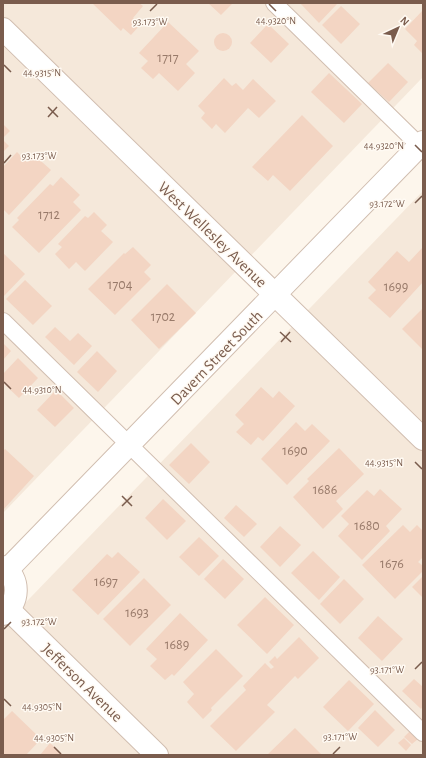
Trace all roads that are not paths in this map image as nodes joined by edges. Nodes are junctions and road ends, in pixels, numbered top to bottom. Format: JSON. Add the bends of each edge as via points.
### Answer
{"nodes":[{"id":1,"x":274,"y":3,"type":"edge"},
{"id":2,"x":3,"y":29,"type":"edge"},
{"id":3,"x":422,"y":146,"type":"edge"},
{"id":4,"x":275,"y":295,"type":"junction"},
{"id":5,"x":3,"y":321,"type":"edge"},
{"id":6,"x":423,"y":439,"type":"edge"},
{"id":7,"x":129,"y":446,"type":"junction"},
{"id":8,"x":5,"y":569,"type":"edge"},
{"id":9,"x":6,"y":612,"type":"edge"},
{"id":10,"x":423,"y":733,"type":"edge"},
{"id":11,"x":157,"y":755,"type":"edge"}],
"edges":[{"from":1,"to":3,"type":"lane"},
{"from":2,"to":4,"type":"street","name":"West Wellesley Avenue"},
{"from":3,"to":4,"type":"street","name":"Davern Street South"},
{"from":4,"to":6,"type":"street","name":"West Wellesley Avenue"},
{"from":4,"to":7,"type":"street","name":"Davern Street South"},
{"from":5,"to":7,"type":"lane"},
{"from":7,"to":8,"type":"street","name":"Davern Street South"},
{"from":7,"to":10,"type":"lane"},
{"from":8,"to":9,"type":"street","via":[[15,582],[16,589],[15,599]]},
{"from":9,"to":11,"type":"street","name":"Jefferson Avenue"}]}
